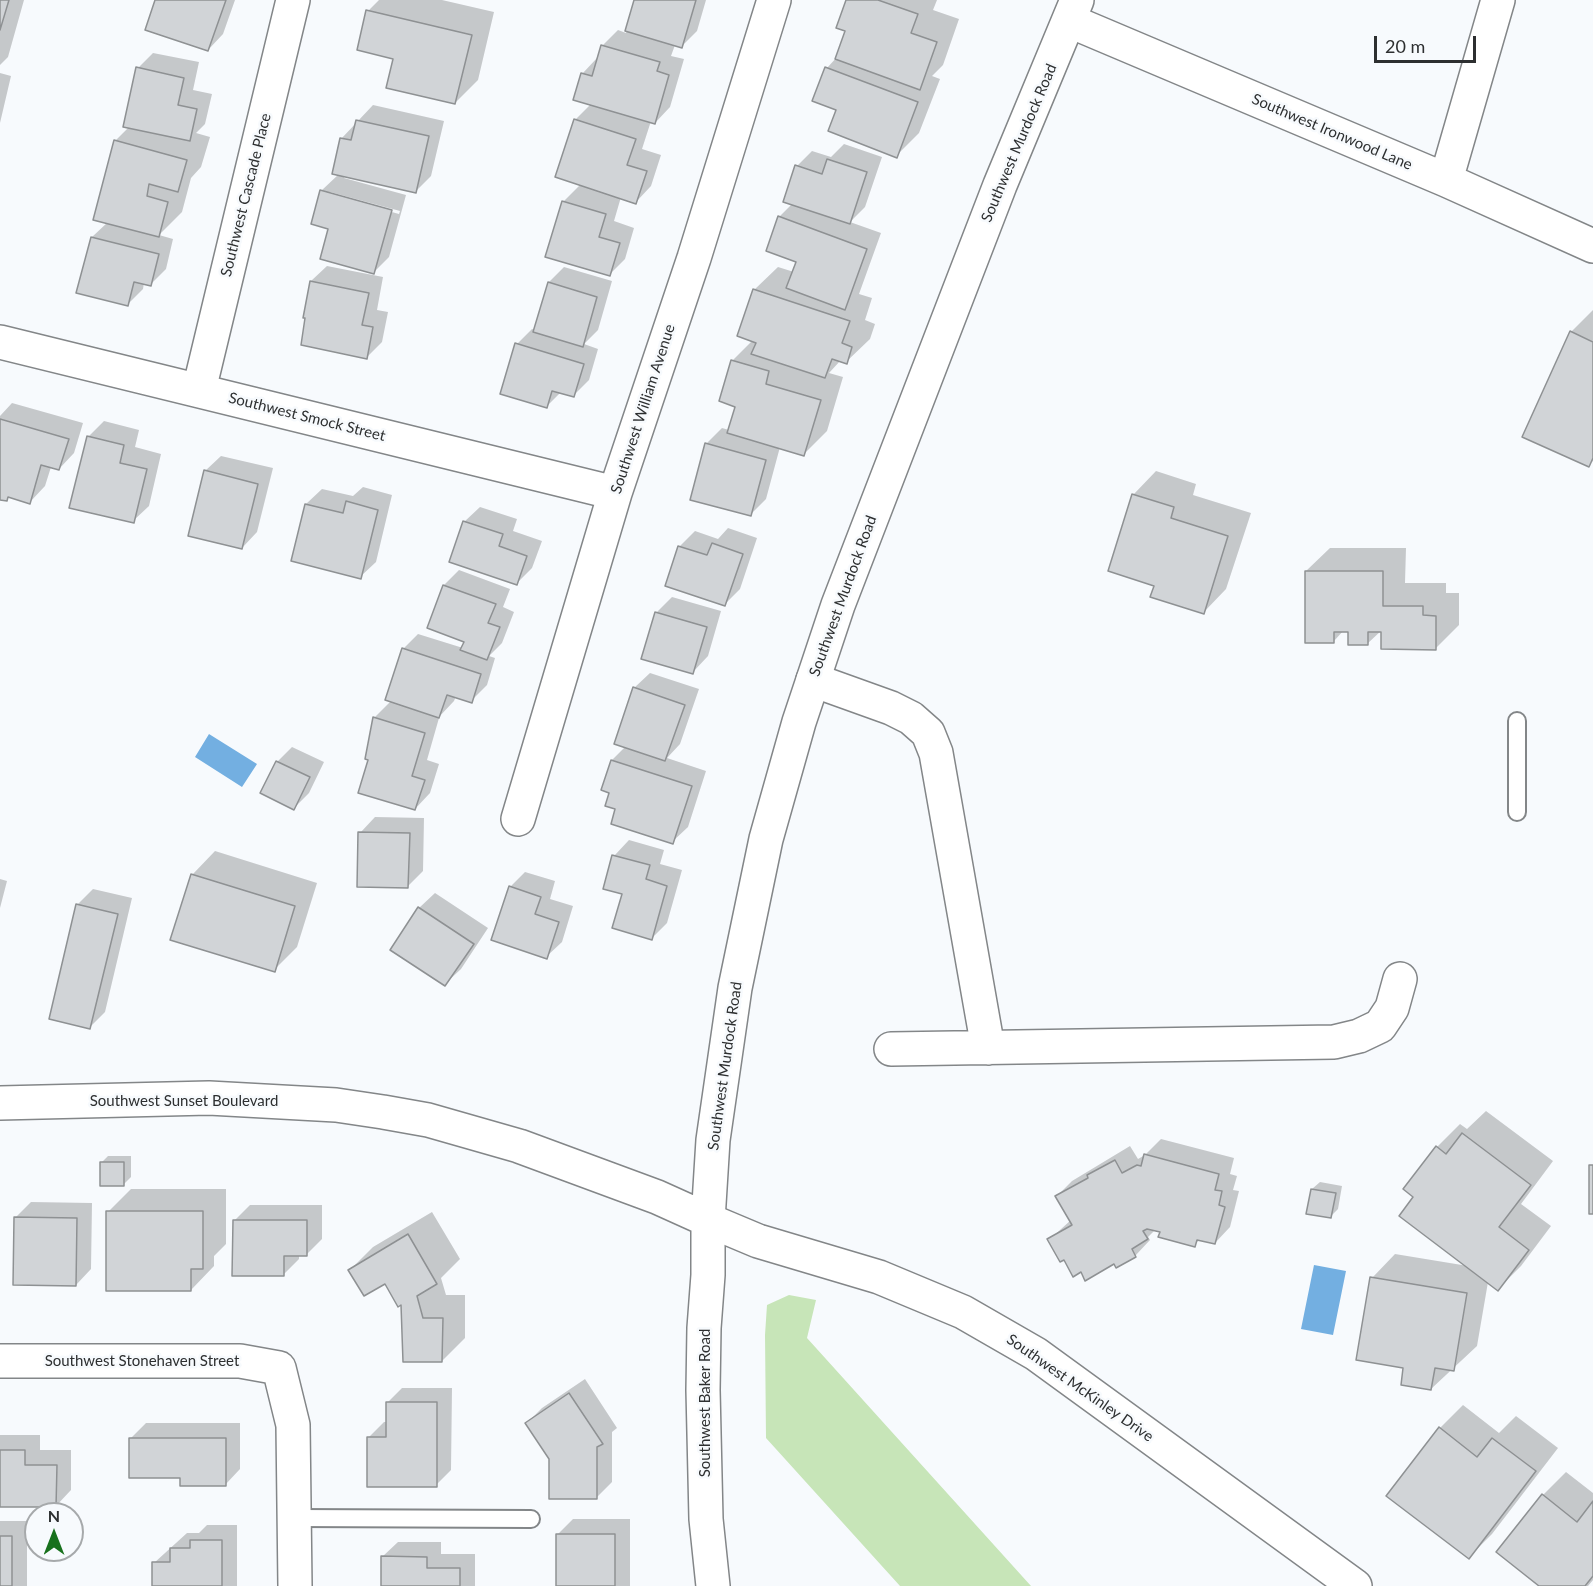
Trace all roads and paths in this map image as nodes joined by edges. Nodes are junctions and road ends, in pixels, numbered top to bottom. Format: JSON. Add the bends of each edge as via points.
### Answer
{"nodes":[{"id":1,"x":293,"y":0,"type":"edge"},
{"id":2,"x":774,"y":0,"type":"edge"},
{"id":3,"x":1498,"y":0,"type":"edge"},
{"id":4,"x":1074,"y":11,"type":"edge"},
{"id":5,"x":1446,"y":180,"type":"junction"},
{"id":6,"x":1593,"y":246,"type":"edge"},
{"id":7,"x":0,"y":342,"type":"edge"},
{"id":8,"x":199,"y":390,"type":"junction"},
{"id":9,"x":615,"y":493,"type":"junction"},
{"id":10,"x":813,"y":680,"type":"junction"},
{"id":11,"x":1517,"y":721,"type":"dead end"},
{"id":12,"x":1517,"y":812,"type":"dead end"},
{"id":13,"x":518,"y":819,"type":"dead end"},
{"id":14,"x":1400,"y":979,"type":"dead end"},
{"id":15,"x":988,"y":1048,"type":"junction"},
{"id":16,"x":891,"y":1049,"type":"dead end"},
{"id":17,"x":0,"y":1103,"type":"edge"},
{"id":18,"x":708,"y":1220,"type":"junction"},
{"id":19,"x":0,"y":1361,"type":"edge"},
{"id":20,"x":295,"y":1518,"type":"junction"},
{"id":21,"x":531,"y":1519,"type":"dead end"},
{"id":22,"x":296,"y":1586,"type":"edge"},
{"id":23,"x":713,"y":1586,"type":"edge"},
{"id":24,"x":1355,"y":1586,"type":"edge"}],
"edges":[{"from":1,"to":8,"type":"street","name":"Southwest Cascade Place"},
{"from":2,"to":9,"type":"street","name":"Southwest William Avenue","via":[[694,258]]},
{"from":3,"to":5,"type":"street"},
{"from":4,"to":5,"type":"street","name":"Southwest Ironwood Lane"},
{"from":4,"to":10,"type":"street","name":"Southwest Murdock Road","via":[[1000,185],[838,604]]},
{"from":5,"to":6,"type":"street","name":"Southwest Ironwood Lane"},
{"from":7,"to":8,"type":"street","name":"Southwest Smock Street"},
{"from":8,"to":9,"type":"street","name":"Southwest Smock Street"},
{"from":9,"to":13,"type":"street","name":"Southwest William Avenue"},
{"from":10,"to":15,"type":"street","via":[[891,708],[928,733],[936,753]]},
{"from":10,"to":18,"type":"street","name":"Southwest Murdock Road","via":[[769,829],[735,988],[713,1140]]},
{"from":11,"to":12,"type":"lane"},
{"from":14,"to":15,"type":"street","via":[[1392,1008],[1380,1026],[1334,1042]]},
{"from":15,"to":16,"type":"street"},
{"from":17,"to":18,"type":"street","name":"Southwest Sunset Boulevard","via":[[209,1098],[336,1105],[428,1119],[519,1146]]},
{"from":18,"to":23,"type":"street","name":"Southwest Baker Road","via":[[704,1436]]},
{"from":18,"to":24,"type":"street","name":"Southwest McKinley Drive","via":[[758,1241],[879,1277],[963,1312],[1036,1354]]},
{"from":19,"to":20,"type":"street","name":"Southwest Stonehaven Street","via":[[240,1361],[279,1368],[293,1425]]},
{"from":20,"to":21,"type":"lane"},
{"from":20,"to":22,"type":"street","name":"Southwest Stonehaven Street"}]}
